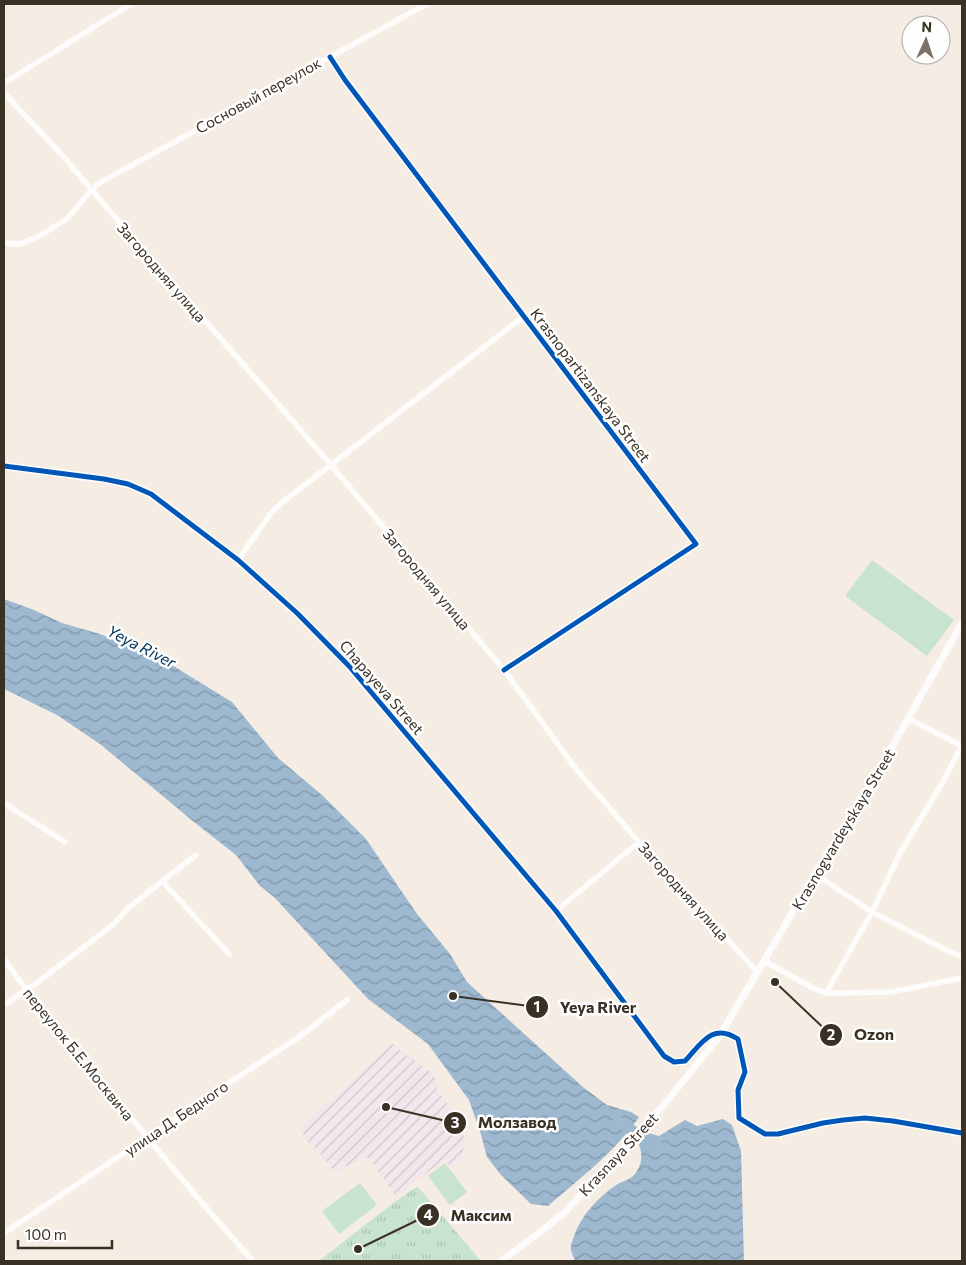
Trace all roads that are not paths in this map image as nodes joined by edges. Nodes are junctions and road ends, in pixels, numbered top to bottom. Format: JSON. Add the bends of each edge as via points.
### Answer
{"nodes":[{"id":1,"x":131,"y":4,"type":"edge"},
{"id":2,"x":427,"y":4,"type":"edge"},
{"id":3,"x":330,"y":57,"type":"junction"},
{"id":4,"x":4,"y":83,"type":"edge"},
{"id":5,"x":4,"y":93,"type":"edge"},
{"id":6,"x":91,"y":190,"type":"junction"},
{"id":7,"x":4,"y":243,"type":"edge"},
{"id":8,"x":523,"y":317,"type":"junction"},
{"id":9,"x":331,"y":465,"type":"junction"},
{"id":10,"x":4,"y":466,"type":"edge"},
{"id":11,"x":238,"y":560,"type":"junction"},
{"id":12,"x":962,"y":623,"type":"edge"},
{"id":13,"x":504,"y":670,"type":"junction"},
{"id":14,"x":909,"y":719,"type":"junction"},
{"id":15,"x":962,"y":745,"type":"edge"},
{"id":16,"x":4,"y":803,"type":"edge"},
{"id":17,"x":65,"y":842,"type":"dead end"},
{"id":18,"x":639,"y":842,"type":"junction"},
{"id":19,"x":196,"y":855,"type":"dead end"},
{"id":20,"x":815,"y":874,"type":"junction"},
{"id":21,"x":163,"y":882,"type":"junction"},
{"id":22,"x":556,"y":911,"type":"junction"},
{"id":23,"x":872,"y":912,"type":"junction"},
{"id":24,"x":229,"y":954,"type":"dead end"},
{"id":25,"x":962,"y":957,"type":"edge"},
{"id":26,"x":4,"y":959,"type":"edge"},
{"id":27,"x":764,"y":961,"type":"junction"},
{"id":28,"x":757,"y":972,"type":"junction"},
{"id":29,"x":962,"y":978,"type":"edge"},
{"id":30,"x":25,"y":990,"type":"junction"},
{"id":31,"x":826,"y":992,"type":"junction"},
{"id":32,"x":348,"y":1000,"type":"dead end"},
{"id":33,"x":4,"y":1005,"type":"edge"},
{"id":34,"x":720,"y":1034,"type":"junction"},
{"id":35,"x":962,"y":1132,"type":"edge"},
{"id":36,"x":147,"y":1137,"type":"junction"},
{"id":37,"x":4,"y":1233,"type":"edge"},
{"id":38,"x":253,"y":1261,"type":"edge"},
{"id":39,"x":501,"y":1261,"type":"edge"}],
"edges":[{"from":1,"to":4,"type":"street"},
{"from":2,"to":3,"type":"street","name":"Сосновый переулок"},
{"from":3,"to":6,"type":"street","name":"Сосновый переулок","via":[[125,168]]},
{"from":3,"to":8,"type":"street","name":"Krasnopartizanskaya Street"},
{"from":5,"to":6,"type":"street","name":"Загородняя улица"},
{"from":6,"to":7,"type":"street","via":[[68,218],[41,235],[20,244]]},
{"from":6,"to":9,"type":"street","name":"Загородняя улица"},
{"from":8,"to":9,"type":"street"},
{"from":8,"to":13,"type":"street","name":"Krasnopartizanskaya Street","via":[[696,544]]},
{"from":9,"to":11,"type":"street","via":[[271,513]]},
{"from":9,"to":13,"type":"street","name":"Загородняя улица"},
{"from":10,"to":11,"type":"street","name":"Chapayeva Street","via":[[128,484],[151,494]]},
{"from":11,"to":22,"type":"street","name":"Chapayeva Street","via":[[349,666]]},
{"from":12,"to":14,"type":"street","name":"Krasnogvardeyskaya Street"},
{"from":13,"to":18,"type":"street","name":"Загородняя улица","via":[[576,769]]},
{"from":14,"to":15,"type":"street"},
{"from":14,"to":20,"type":"street","name":"Krasnogvardeyskaya Street"},
{"from":15,"to":23,"type":"street","via":[[900,853]]},
{"from":16,"to":17,"type":"street"},
{"from":18,"to":22,"type":"street"},
{"from":18,"to":28,"type":"street","name":"Загородняя улица"},
{"from":19,"to":21,"type":"street"},
{"from":20,"to":23,"type":"street"},
{"from":20,"to":27,"type":"street","name":"Krasnogvardeyskaya Street"},
{"from":21,"to":24,"type":"street"},
{"from":21,"to":30,"type":"street","via":[[128,908],[114,924]]},
{"from":22,"to":34,"type":"street","name":"Chapayeva Street","via":[[664,1056],[674,1062],[685,1061],[706,1037]]},
{"from":23,"to":25,"type":"street"},
{"from":23,"to":31,"type":"street"},
{"from":26,"to":30,"type":"street","name":"переулок Б.Е.Москвича"},
{"from":27,"to":28,"type":"street","name":"Krasnogvardeyskaya Street"},
{"from":27,"to":31,"type":"street"},
{"from":28,"to":34,"type":"street","name":"Krasnogvardeyskaya Street"},
{"from":29,"to":31,"type":"street","via":[[891,992]]},
{"from":30,"to":33,"type":"street"},
{"from":30,"to":36,"type":"street","name":"переулок Б.Е.Москвича"},
{"from":32,"to":36,"type":"street","name":"улица Д. Бедного","via":[[299,1037]]},
{"from":34,"to":35,"type":"street","via":[[729,1033],[738,1039],[745,1072],[738,1090],[739,1118],[764,1134],[864,1118]]},
{"from":34,"to":39,"type":"street","name":"Krasnaya Street","via":[[667,1101],[566,1211]]},
{"from":36,"to":37,"type":"street","name":"улица Д. Бедного"},
{"from":36,"to":38,"type":"street","name":"переулок Б.Е.Москвича"}]}
